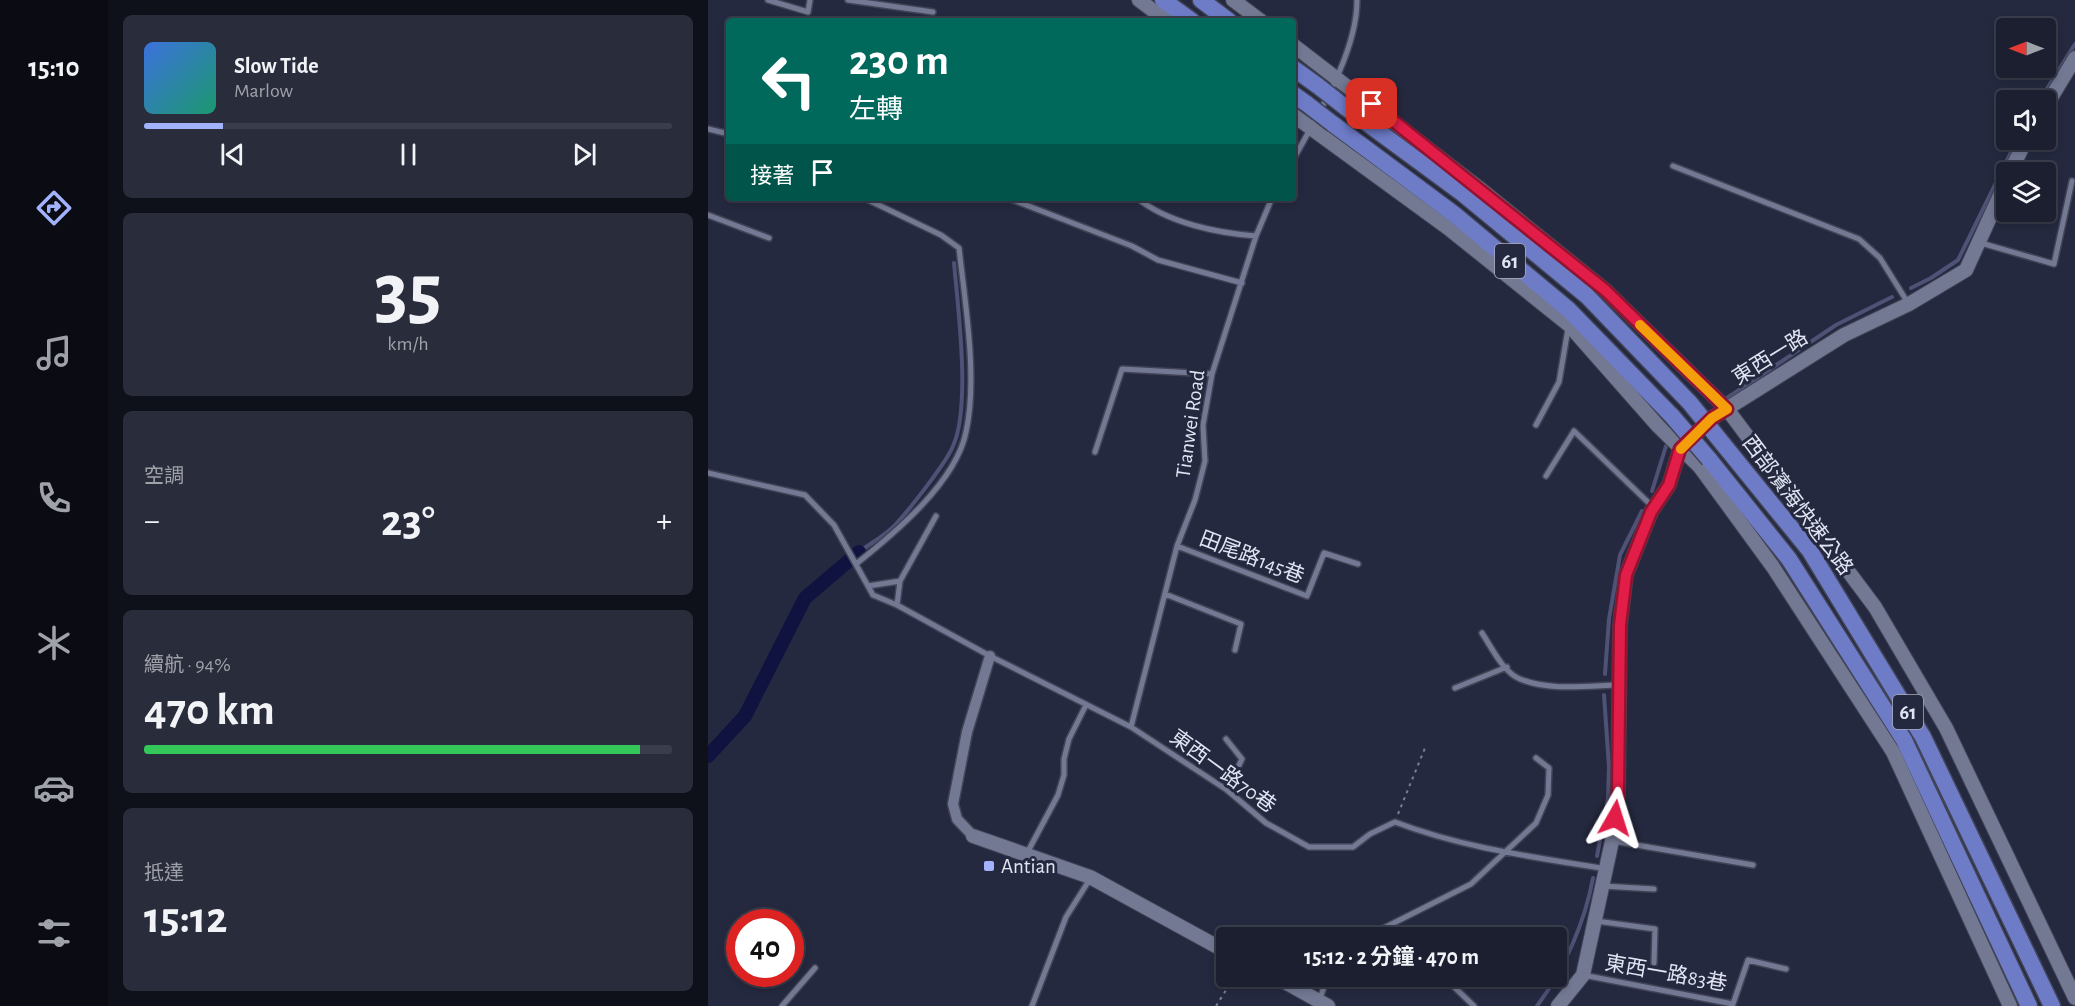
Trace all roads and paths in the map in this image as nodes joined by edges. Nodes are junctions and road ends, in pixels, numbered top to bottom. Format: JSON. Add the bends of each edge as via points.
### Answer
{"nodes":[{"id":1,"x":768,"y":0,"type":"edge"},
{"id":2,"x":810,"y":0,"type":"edge"},
{"id":3,"x":848,"y":0,"type":"edge"},
{"id":4,"x":1139,"y":0,"type":"edge"},
{"id":5,"x":1163,"y":0,"type":"edge"},
{"id":6,"x":1201,"y":0,"type":"edge"},
{"id":7,"x":1233,"y":0,"type":"edge"},
{"id":8,"x":1357,"y":0,"type":"edge"},
{"id":9,"x":933,"y":12,"type":"dead end"},
{"id":10,"x":1163,"y":18,"type":"edge"},
{"id":11,"x":1188,"y":18,"type":"edge"},
{"id":12,"x":1225,"y":18,"type":"edge"},
{"id":13,"x":1257,"y":18,"type":"edge"},
{"id":14,"x":1296,"y":47,"type":"edge"},
{"id":15,"x":2075,"y":58,"type":"edge"},
{"id":16,"x":1296,"y":70,"type":"edge"},
{"id":17,"x":1336,"y":76,"type":"junction"},
{"id":18,"x":2056,"y":90,"type":"edge"},
{"id":19,"x":1300,"y":99,"type":"edge"},
{"id":20,"x":1296,"y":117,"type":"edge"},
{"id":21,"x":1311,"y":128,"type":"junction"},
{"id":22,"x":708,"y":129,"type":"edge"},
{"id":23,"x":726,"y":134,"type":"edge"},
{"id":24,"x":1296,"y":155,"type":"edge"},
{"id":25,"x":1673,"y":166,"type":"dead end"},
{"id":26,"x":2072,"y":181,"type":"dead end"},
{"id":27,"x":870,"y":201,"type":"edge"},
{"id":28,"x":1016,"y":201,"type":"edge"},
{"id":29,"x":1141,"y":201,"type":"edge"},
{"id":30,"x":1271,"y":201,"type":"edge"},
{"id":31,"x":1996,"y":205,"type":"edge"},
{"id":32,"x":708,"y":215,"type":"edge"},
{"id":33,"x":1256,"y":236,"type":"junction"},
{"id":34,"x":770,"y":238,"type":"dead end"},
{"id":35,"x":1979,"y":243,"type":"junction"},
{"id":36,"x":1242,"y":282,"type":"junction"},
{"id":37,"x":1909,"y":304,"type":"junction"},
{"id":38,"x":1569,"y":326,"type":"junction"},
{"id":39,"x":1212,"y":375,"type":"junction"},
{"id":40,"x":1727,"y":409,"type":"junction"},
{"id":41,"x":1536,"y":425,"type":"dead end"},
{"id":42,"x":1680,"y":449,"type":"junction"},
{"id":43,"x":1095,"y":452,"type":"dead end"},
{"id":44,"x":708,"y":473,"type":"edge"},
{"id":45,"x":1546,"y":476,"type":"dead end"},
{"id":46,"x":1654,"y":508,"type":"junction"},
{"id":47,"x":936,"y":516,"type":"dead end"},
{"id":48,"x":1177,"y":546,"type":"junction"},
{"id":49,"x":856,"y":564,"type":"junction"},
{"id":50,"x":1358,"y":564,"type":"dead end"},
{"id":51,"x":900,"y":581,"type":"junction"},
{"id":52,"x":868,"y":586,"type":"junction"},
{"id":53,"x":1165,"y":594,"type":"junction"},
{"id":54,"x":897,"y":605,"type":"junction"},
{"id":55,"x":1482,"y":633,"type":"dead end"},
{"id":56,"x":1235,"y":650,"type":"dead end"},
{"id":57,"x":990,"y":656,"type":"junction"},
{"id":58,"x":1507,"y":667,"type":"junction"},
{"id":59,"x":1619,"y":685,"type":"junction"},
{"id":60,"x":1455,"y":688,"type":"dead end"},
{"id":61,"x":1086,"y":705,"type":"junction"},
{"id":62,"x":1131,"y":727,"type":"junction"},
{"id":63,"x":1227,"y":740,"type":"dead end"},
{"id":64,"x":1425,"y":748,"type":"dead end"},
{"id":65,"x":1536,"y":758,"type":"dead end"},
{"id":66,"x":1227,"y":790,"type":"junction"},
{"id":67,"x":1395,"y":822,"type":"junction"},
{"id":68,"x":973,"y":836,"type":"joint"},
{"id":69,"x":1612,"y":841,"type":"junction"},
{"id":70,"x":1502,"y":853,"type":"junction"},
{"id":71,"x":1026,"y":856,"type":"junction"},
{"id":72,"x":1753,"y":865,"type":"dead end"},
{"id":73,"x":1608,"y":869,"type":"junction"},
{"id":74,"x":1090,"y":877,"type":"junction"},
{"id":75,"x":1603,"y":886,"type":"junction"},
{"id":76,"x":1654,"y":889,"type":"dead end"},
{"id":77,"x":1596,"y":921,"type":"junction"},
{"id":78,"x":1386,"y":927,"type":"edge"},
{"id":79,"x":1216,"y":946,"type":"edge"},
{"id":80,"x":1654,"y":963,"type":"dead end"},
{"id":81,"x":815,"y":968,"type":"dead end"},
{"id":82,"x":1786,"y":969,"type":"dead end"},
{"id":83,"x":1583,"y":975,"type":"junction"},
{"id":84,"x":1228,"y":987,"type":"edge"},
{"id":85,"x":1293,"y":987,"type":"edge"},
{"id":86,"x":1326,"y":987,"type":"edge"},
{"id":87,"x":1454,"y":987,"type":"edge"},
{"id":88,"x":2075,"y":998,"type":"edge"},
{"id":89,"x":1322,"y":1004,"type":"edge"},
{"id":90,"x":782,"y":1006,"type":"edge"},
{"id":91,"x":1032,"y":1006,"type":"edge"},
{"id":92,"x":1216,"y":1006,"type":"edge"},
{"id":93,"x":1474,"y":1006,"type":"edge"},
{"id":94,"x":1561,"y":1006,"type":"edge"},
{"id":95,"x":2010,"y":1006,"type":"edge"},
{"id":96,"x":2029,"y":1006,"type":"edge"},
{"id":97,"x":2052,"y":1006,"type":"edge"}],
"edges":[{"from":1,"to":2,"type":"lane","via":[[808,12]]},
{"from":3,"to":9,"type":"lane"},
{"from":4,"to":10,"type":"street"},
{"from":5,"to":11,"type":"highway"},
{"from":6,"to":12,"type":"highway"},
{"from":7,"to":13,"type":"street"},
{"from":8,"to":17,"type":"lane","via":[[1357,24]]},
{"from":14,"to":17,"type":"street"},
{"from":15,"to":18,"type":"street"},
{"from":16,"to":97,"type":"highway","name":"西部濱海快速公路","number":"61","bridge":true,"via":[[1462,193],[1587,296],[1690,402],[1810,551],[1923,737]]},
{"from":17,"to":21,"type":"lane"},
{"from":17,"to":40,"type":"street","via":[[1605,290]]},
{"from":19,"to":96,"type":"highway","name":"西部濱海快速公路","number":"61","bridge":true,"via":[[1454,214],[1569,310],[1709,459],[1789,559],[1904,740]]},
{"from":20,"to":21,"type":"street"},
{"from":21,"to":24,"type":"lane"},
{"from":21,"to":38,"type":"street","via":[[1448,228]]},
{"from":22,"to":23,"type":"lane"},
{"from":25,"to":37,"type":"lane","via":[[1859,239],[1880,258]]},
{"from":26,"to":35,"type":"lane","via":[[2054,264]]},
{"from":27,"to":49,"type":"lane","via":[[941,235],[959,248],[970,385],[966,433],[952,467],[905,525]]},
{"from":28,"to":36,"type":"lane","via":[[1158,260]]},
{"from":29,"to":33,"type":"lane","via":[[1149,208],[1225,234]]},
{"from":30,"to":33,"type":"lane","name":"Tianwei Road"},
{"from":31,"to":35,"type":"street","name":"東西一路"},
{"from":32,"to":34,"type":"lane"},
{"from":33,"to":36,"type":"lane","name":"Tianwei Road"},
{"from":35,"to":37,"type":"street","name":"東西一路","via":[[1966,270]]},
{"from":36,"to":39,"type":"lane","name":"Tianwei Road"},
{"from":37,"to":40,"type":"street","name":"東西一路","via":[[1844,334]]},
{"from":38,"to":41,"type":"lane","via":[[1559,382]]},
{"from":38,"to":42,"type":"street"},
{"from":39,"to":43,"type":"lane","via":[[1122,369]]},
{"from":39,"to":48,"type":"lane","name":"Tianwei Road","via":[[1203,425],[1205,461]]},
{"from":40,"to":42,"type":"street","name":"東西一路"},
{"from":40,"to":88,"type":"street","via":[[1881,617],[1946,728]]},
{"from":42,"to":46,"type":"street","name":"東西一路","via":[[1669,485]]},
{"from":42,"to":95,"type":"street","via":[[1700,467],[1773,567],[1893,752]]},
{"from":44,"to":49,"type":"lane","name":"東西一路70巷","via":[[805,495],[834,525]]},
{"from":45,"to":46,"type":"lane","via":[[1574,430]]},
{"from":46,"to":59,"type":"street","name":"東西一路","via":[[1626,575]]},
{"from":47,"to":51,"type":"lane"},
{"from":48,"to":50,"type":"lane","name":"田尾路145巷","via":[[1307,596],[1324,553]]},
{"from":48,"to":53,"type":"lane","name":"Tianwei Road"},
{"from":49,"to":52,"type":"lane","name":"東西一路70巷"},
{"from":51,"to":52,"type":"lane"},
{"from":51,"to":54,"type":"lane"},
{"from":52,"to":54,"type":"lane","name":"東西一路70巷","via":[[873,595]]},
{"from":53,"to":56,"type":"lane","via":[[1241,624]]},
{"from":53,"to":62,"type":"lane","name":"Tianwei Road"},
{"from":54,"to":57,"type":"lane","name":"東西一路70巷"},
{"from":55,"to":58,"type":"lane"},
{"from":57,"to":61,"type":"lane","name":"東西一路70巷"},
{"from":57,"to":68,"type":"street","via":[[967,732],[952,804],[957,819]]},
{"from":58,"to":59,"type":"lane","via":[[1519,679],[1543,683]]},
{"from":58,"to":60,"type":"lane"},
{"from":59,"to":69,"type":"street","name":"東西一路","via":[[1618,794]]},
{"from":61,"to":62,"type":"lane","name":"東西一路70巷"},
{"from":61,"to":71,"type":"lane","via":[[1069,739],[1058,795]]},
{"from":62,"to":66,"type":"lane","name":"東西一路70巷"},
{"from":63,"to":66,"type":"lane","via":[[1242,759]]},
{"from":64,"to":67,"type":"path"},
{"from":65,"to":70,"type":"lane","via":[[1549,768],[1548,795],[1536,823]]},
{"from":66,"to":67,"type":"lane","name":"東西一路70巷","via":[[1266,824],[1309,847],[1353,847]]},
{"from":67,"to":70,"type":"lane"},
{"from":68,"to":71,"type":"street"},
{"from":69,"to":72,"type":"lane"},
{"from":69,"to":73,"type":"street","name":"東西一路"},
{"from":70,"to":73,"type":"lane"},
{"from":70,"to":78,"type":"lane","via":[[1471,884]]},
{"from":71,"to":74,"type":"street"},
{"from":73,"to":75,"type":"street","name":"東西一路"},
{"from":74,"to":79,"type":"street"},
{"from":74,"to":91,"type":"lane","via":[[1066,917]]},
{"from":75,"to":76,"type":"lane"},
{"from":75,"to":77,"type":"street","name":"東西一路"},
{"from":77,"to":80,"type":"lane","via":[[1655,929]]},
{"from":77,"to":83,"type":"street","name":"東西一路"},
{"from":81,"to":90,"type":"lane"},
{"from":82,"to":83,"type":"lane","name":"東西一路83巷","via":[[1748,960],[1732,1004]]},
{"from":83,"to":94,"type":"street","name":"東西一路"},
{"from":84,"to":92,"type":"path"},
{"from":85,"to":89,"type":"street"},
{"from":86,"to":89,"type":"lane"},
{"from":87,"to":93,"type":"lane"}]}
